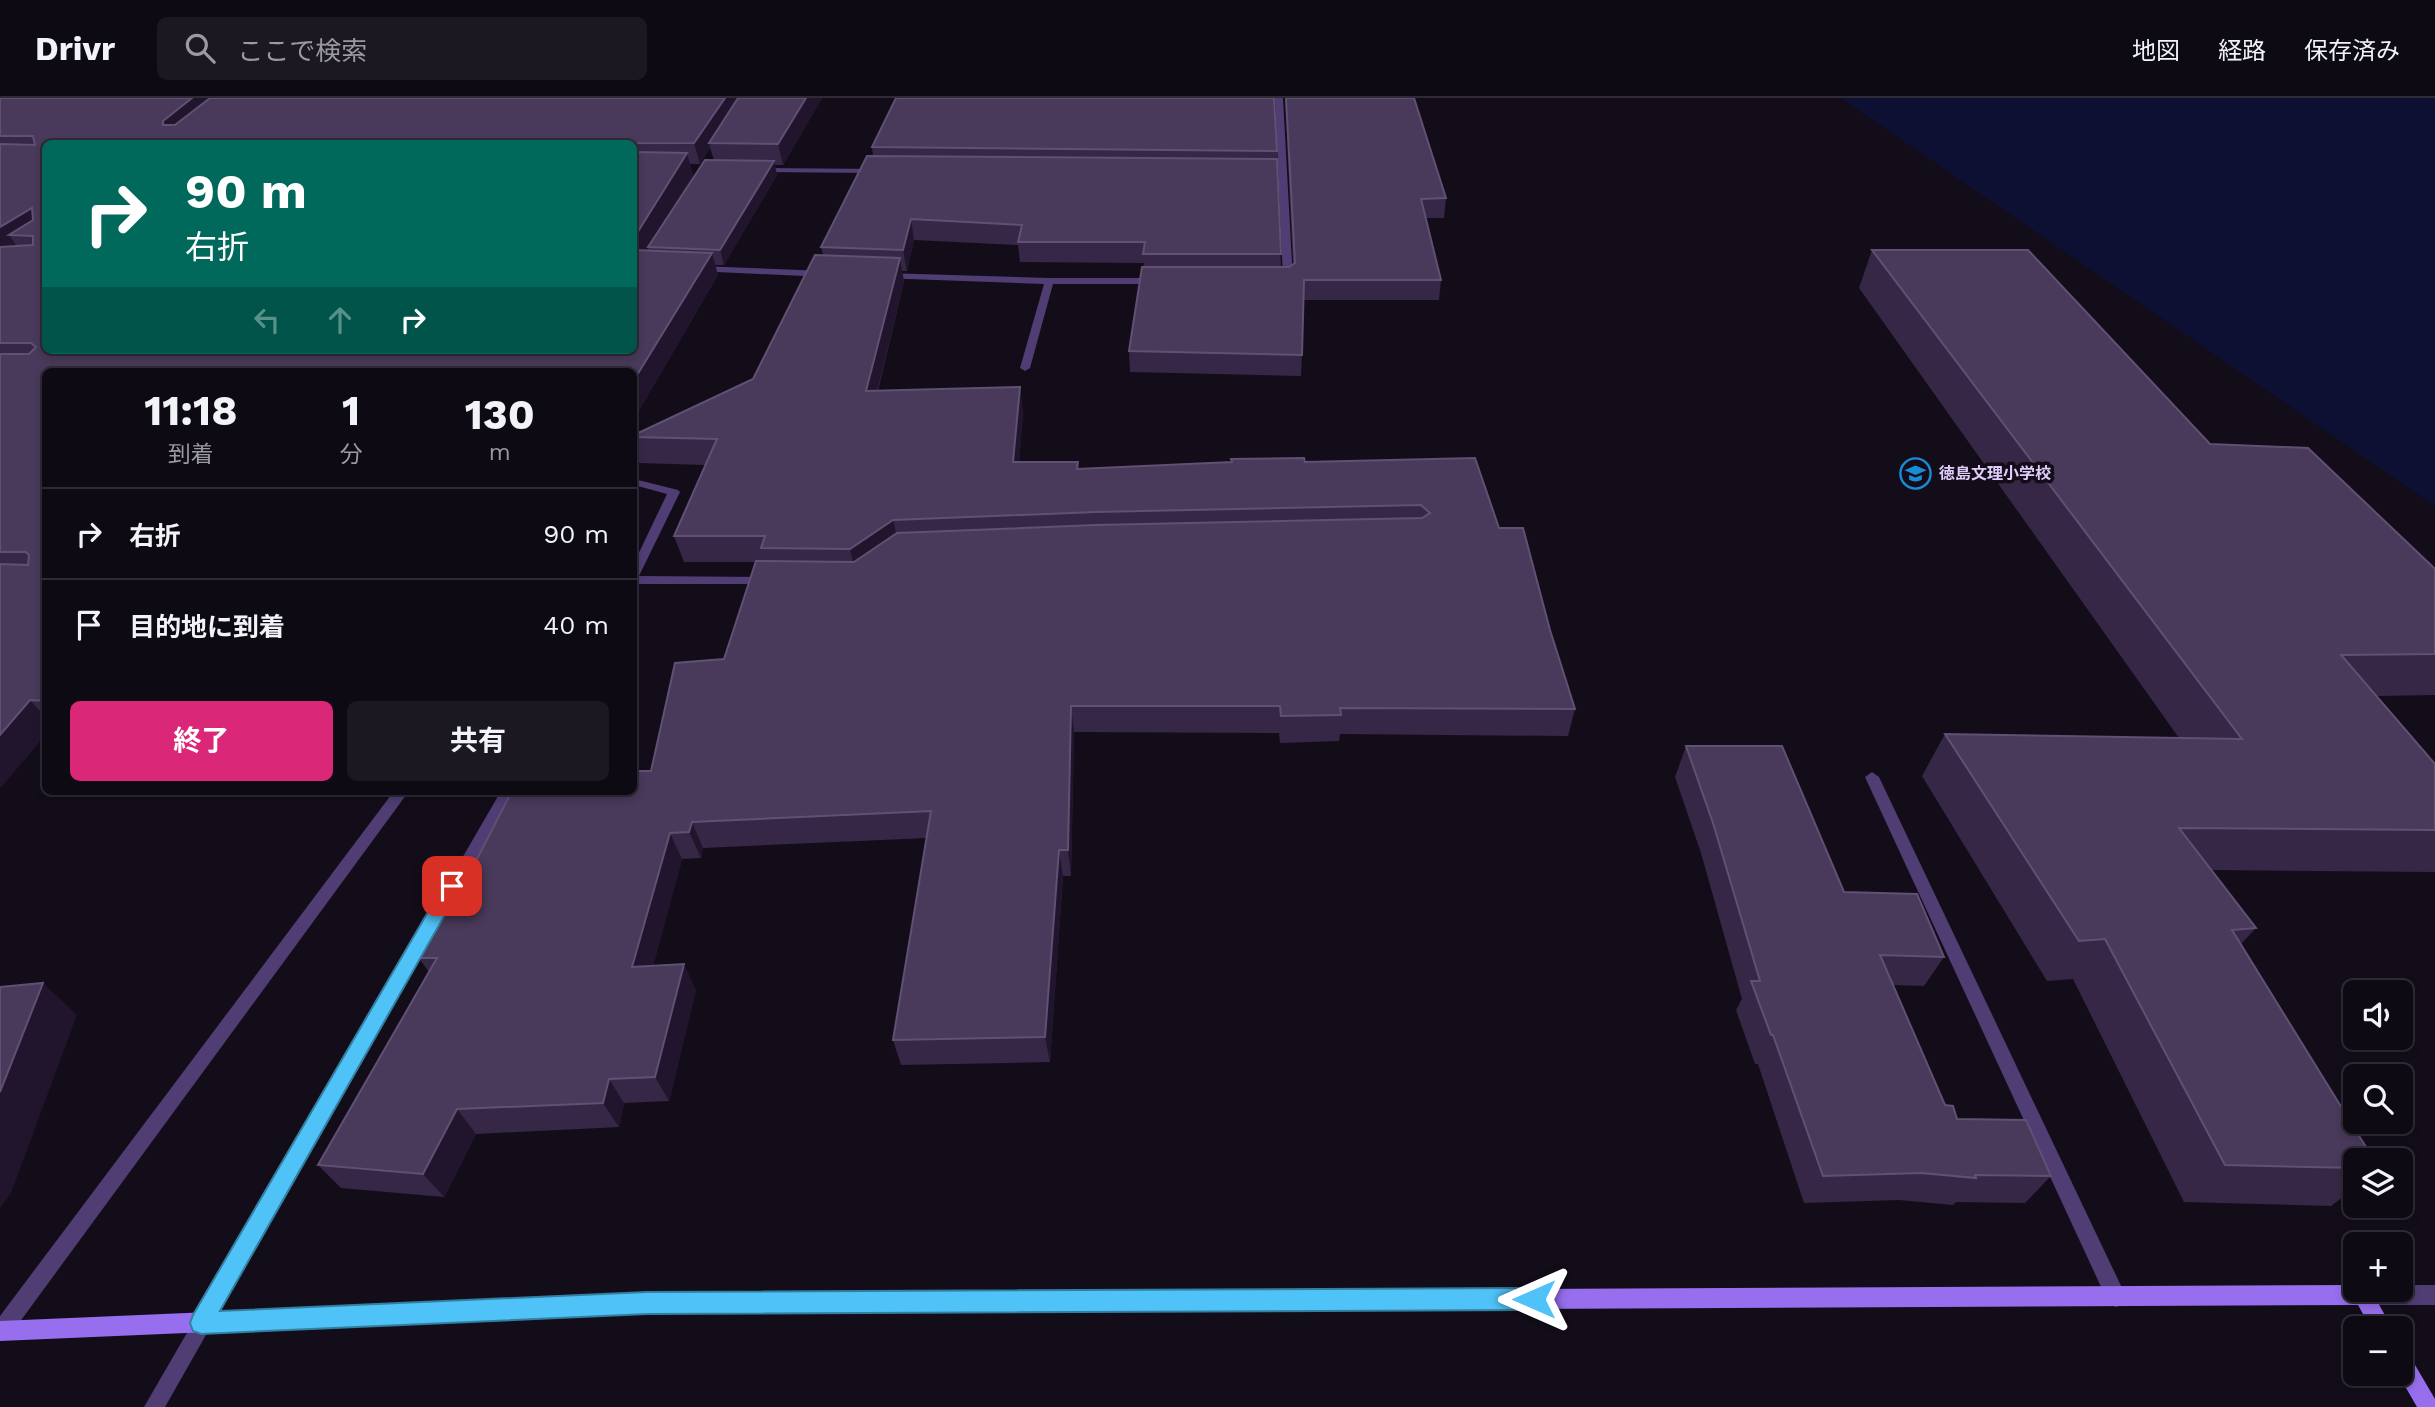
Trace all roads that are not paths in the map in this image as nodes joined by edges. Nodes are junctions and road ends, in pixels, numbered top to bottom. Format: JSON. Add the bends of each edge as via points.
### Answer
{"nodes":[{"id":1,"x":1279,"y":98,"type":"edge"},
{"id":2,"x":746,"y":170,"type":"edge"},
{"id":3,"x":883,"y":171,"type":"edge"},
{"id":4,"x":1269,"y":174,"type":"edge"},
{"id":5,"x":1283,"y":174,"type":"junction"},
{"id":6,"x":682,"y":269,"type":"edge"},
{"id":7,"x":832,"y":274,"type":"edge"},
{"id":8,"x":873,"y":275,"type":"edge"},
{"id":9,"x":1049,"y":281,"type":"junction"},
{"id":10,"x":1168,"y":281,"type":"edge"},
{"id":11,"x":1275,"y":281,"type":"edge"},
{"id":12,"x":1025,"y":368,"type":"dead end"},
{"id":13,"x":637,"y":483,"type":"edge"},
{"id":14,"x":637,"y":568,"type":"edge"},
{"id":15,"x":637,"y":580,"type":"edge"},
{"id":16,"x":780,"y":582,"type":"edge"},
{"id":17,"x":1872,"y":777,"type":"dead end"},
{"id":18,"x":399,"y":795,"type":"edge"},
{"id":19,"x":506,"y":795,"type":"edge"},
{"id":20,"x":2343,"y":1295,"type":"edge"},
{"id":21,"x":2413,"y":1295,"type":"edge"},
{"id":22,"x":2435,"y":1295,"type":"edge"},
{"id":23,"x":2116,"y":1297,"type":"junction"},
{"id":24,"x":201,"y":1323,"type":"junction"},
{"id":25,"x":0,"y":1331,"type":"edge"},
{"id":26,"x":2413,"y":1381,"type":"edge"},
{"id":27,"x":154,"y":1407,"type":"edge"},
{"id":28,"x":2428,"y":1407,"type":"edge"}],
"edges":[{"from":1,"to":5,"type":"street"},
{"from":2,"to":3,"type":"street"},
{"from":4,"to":5,"type":"street"},
{"from":5,"to":11,"type":"street","via":[[1288,281]]},
{"from":6,"to":7,"type":"street"},
{"from":8,"to":9,"type":"street"},
{"from":9,"to":10,"type":"street"},
{"from":9,"to":12,"type":"street"},
{"from":13,"to":14,"type":"street","via":[[674,492]]},
{"from":15,"to":16,"type":"street"},
{"from":17,"to":23,"type":"street"},
{"from":18,"to":25,"type":"street"},
{"from":19,"to":24,"type":"street"},
{"from":20,"to":23,"type":"street"},
{"from":21,"to":22,"type":"street"},
{"from":23,"to":24,"type":"street","via":[[647,1303]]},
{"from":24,"to":25,"type":"street"},
{"from":24,"to":27,"type":"street"},
{"from":26,"to":28,"type":"street"}]}
